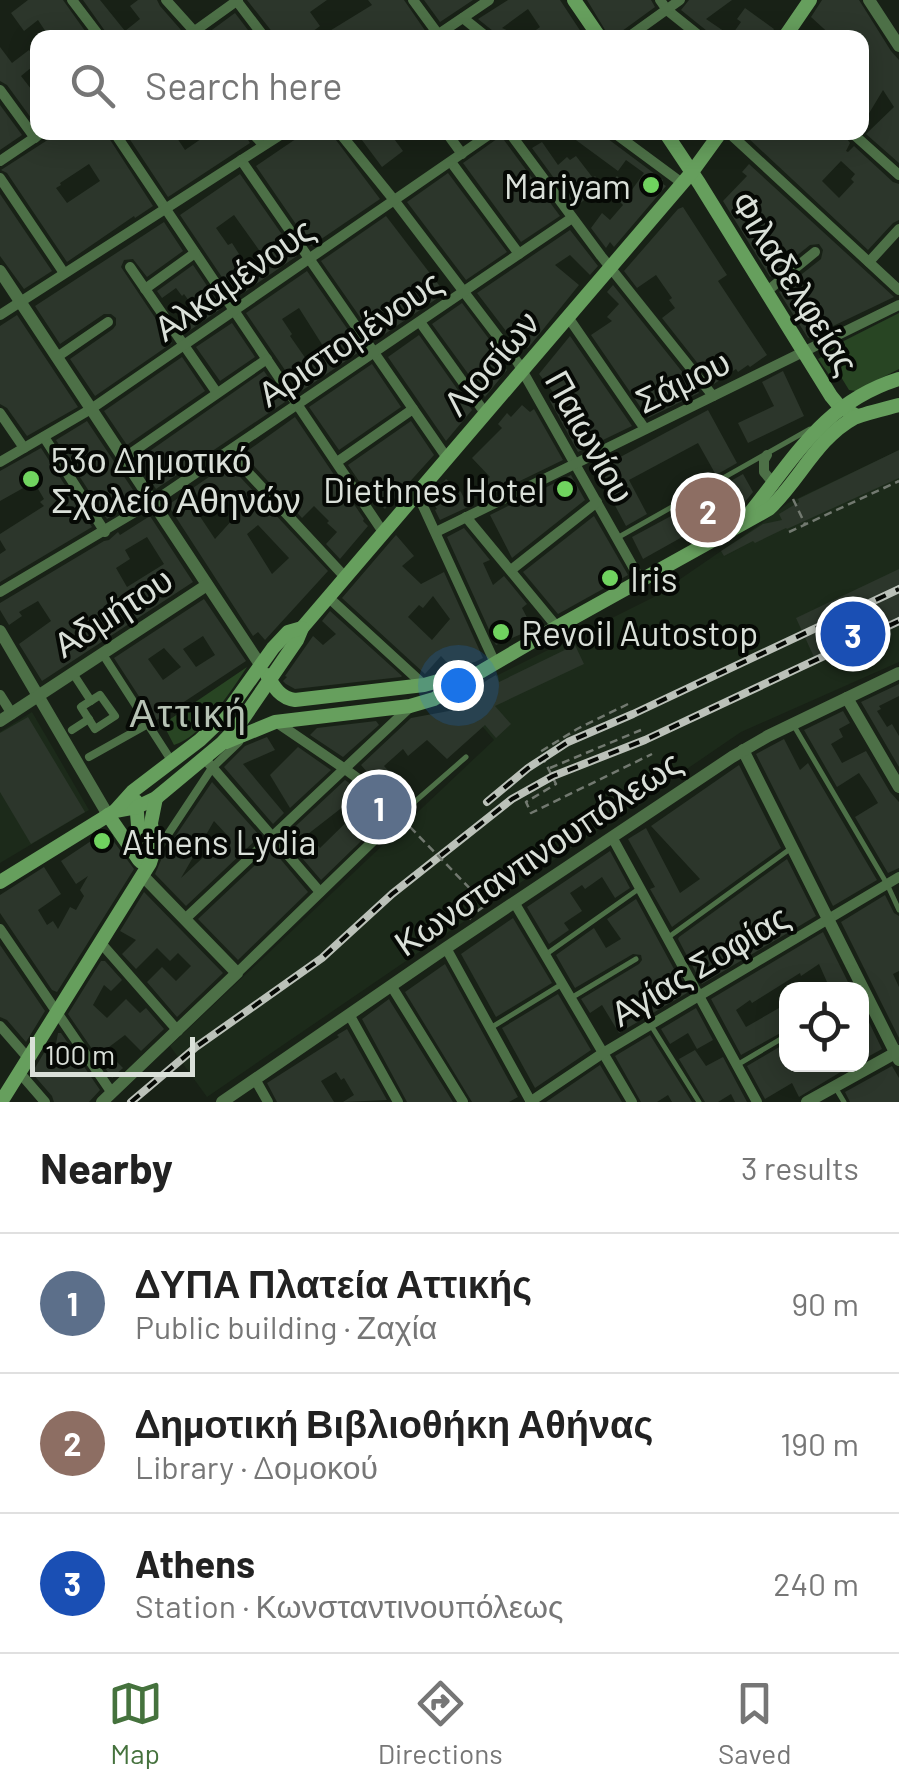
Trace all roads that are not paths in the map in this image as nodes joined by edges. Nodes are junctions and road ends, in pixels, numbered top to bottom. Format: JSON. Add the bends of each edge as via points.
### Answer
{"nodes":[{"id":1,"x":72,"y":0,"type":"edge"},
{"id":2,"x":166,"y":0,"type":"edge"},
{"id":3,"x":237,"y":0,"type":"edge"},
{"id":4,"x":413,"y":0,"type":"edge"},
{"id":5,"x":489,"y":0,"type":"edge"},
{"id":6,"x":574,"y":0,"type":"edge"},
{"id":7,"x":680,"y":0,"type":"edge"},
{"id":8,"x":810,"y":0,"type":"edge"},
{"id":9,"x":869,"y":0,"type":"edge"},
{"id":10,"x":664,"y":5,"type":"edge"},
{"id":11,"x":463,"y":18,"type":"junction"},
{"id":12,"x":893,"y":26,"type":"edge"},
{"id":13,"x":95,"y":30,"type":"edge"},
{"id":14,"x":187,"y":30,"type":"edge"},
{"id":15,"x":196,"y":30,"type":"edge"},
{"id":16,"x":259,"y":30,"type":"edge"},
{"id":17,"x":431,"y":30,"type":"edge"},
{"id":18,"x":444,"y":30,"type":"edge"},
{"id":19,"x":478,"y":30,"type":"edge"},
{"id":20,"x":595,"y":30,"type":"edge"},
{"id":21,"x":636,"y":30,"type":"edge"},
{"id":22,"x":693,"y":30,"type":"edge"},
{"id":23,"x":789,"y":30,"type":"edge"},
{"id":24,"x":899,"y":46,"type":"edge"},
{"id":25,"x":0,"y":90,"type":"edge"},
{"id":26,"x":30,"y":125,"type":"edge"},
{"id":27,"x":32,"y":140,"type":"edge"},
{"id":28,"x":119,"y":140,"type":"edge"},
{"id":29,"x":258,"y":140,"type":"edge"},
{"id":30,"x":273,"y":140,"type":"edge"},
{"id":31,"x":345,"y":140,"type":"edge"},
{"id":32,"x":452,"y":140,"type":"edge"},
{"id":33,"x":482,"y":140,"type":"edge"},
{"id":34,"x":515,"y":140,"type":"edge"},
{"id":35,"x":626,"y":140,"type":"edge"},
{"id":36,"x":668,"y":140,"type":"edge"},
{"id":37,"x":718,"y":140,"type":"edge"},
{"id":38,"x":734,"y":140,"type":"edge"},
{"id":39,"x":860,"y":140,"type":"edge"},
{"id":40,"x":264,"y":146,"type":"junction"},
{"id":41,"x":462,"y":154,"type":"junction"},
{"id":42,"x":242,"y":160,"type":"junction"},
{"id":43,"x":0,"y":161,"type":"edge"},
{"id":44,"x":451,"y":162,"type":"junction"},
{"id":45,"x":899,"y":175,"type":"edge"},
{"id":46,"x":0,"y":178,"type":"edge"},
{"id":47,"x":687,"y":178,"type":"junction"},
{"id":48,"x":394,"y":200,"type":"junction"},
{"id":49,"x":166,"y":208,"type":"junction"},
{"id":50,"x":572,"y":218,"type":"junction"},
{"id":51,"x":899,"y":229,"type":"edge"},
{"id":52,"x":195,"y":252,"type":"junction"},
{"id":53,"x":815,"y":252,"type":"dead end"},
{"id":54,"x":520,"y":254,"type":"junction"},
{"id":55,"x":310,"y":259,"type":"junction"},
{"id":56,"x":869,"y":262,"type":"junction"},
{"id":57,"x":130,"y":267,"type":"dead end"},
{"id":58,"x":610,"y":267,"type":"junction"},
{"id":59,"x":0,"y":271,"type":"edge"},
{"id":60,"x":64,"y":273,"type":"junction"},
{"id":61,"x":145,"y":289,"type":"junction"},
{"id":62,"x":899,"y":290,"type":"edge"},
{"id":63,"x":463,"y":292,"type":"junction"},
{"id":64,"x":766,"y":292,"type":"junction"},
{"id":65,"x":20,"y":302,"type":"junction"},
{"id":66,"x":899,"y":305,"type":"edge"},
{"id":67,"x":235,"y":312,"type":"junction"},
{"id":68,"x":0,"y":314,"type":"edge"},
{"id":69,"x":568,"y":317,"type":"junction"},
{"id":70,"x":108,"y":322,"type":"dead end"},
{"id":71,"x":420,"y":322,"type":"junction"},
{"id":72,"x":184,"y":346,"type":"junction"},
{"id":73,"x":804,"y":352,"type":"junction"},
{"id":74,"x":374,"y":353,"type":"junction"},
{"id":75,"x":57,"y":357,"type":"junction"},
{"id":76,"x":267,"y":359,"type":"junction"},
{"id":77,"x":522,"y":370,"type":"junction"},
{"id":78,"x":899,"y":378,"type":"edge"},
{"id":79,"x":217,"y":394,"type":"junction"},
{"id":80,"x":712,"y":396,"type":"junction"},
{"id":81,"x":298,"y":405,"type":"junction"},
{"id":82,"x":899,"y":405,"type":"edge"},
{"id":83,"x":840,"y":407,"type":"junction"},
{"id":84,"x":91,"y":409,"type":"junction"},
{"id":85,"x":414,"y":409,"type":"junction"},
{"id":86,"x":0,"y":412,"type":"edge"},
{"id":87,"x":485,"y":413,"type":"junction"},
{"id":88,"x":857,"y":416,"type":"junction"},
{"id":89,"x":827,"y":420,"type":"junction"},
{"id":90,"x":645,"y":429,"type":"junction"},
{"id":91,"x":44,"y":437,"type":"junction"},
{"id":92,"x":24,"y":448,"type":"junction"},
{"id":93,"x":229,"y":452,"type":"junction"},
{"id":94,"x":767,"y":455,"type":"junction"},
{"id":95,"x":124,"y":458,"type":"junction"},
{"id":96,"x":447,"y":458,"type":"junction"},
{"id":97,"x":0,"y":462,"type":"edge"},
{"id":98,"x":336,"y":462,"type":"junction"},
{"id":99,"x":575,"y":463,"type":"junction"},
{"id":100,"x":785,"y":485,"type":"junction"},
{"id":101,"x":417,"y":493,"type":"junction"},
{"id":102,"x":153,"y":502,"type":"junction"},
{"id":103,"x":597,"y":502,"type":"junction"},
{"id":104,"x":466,"y":517,"type":"junction"},
{"id":105,"x":105,"y":532,"type":"junction"},
{"id":106,"x":383,"y":532,"type":"junction"},
{"id":107,"x":436,"y":532,"type":"junction"},
{"id":108,"x":616,"y":538,"type":"junction"},
{"id":109,"x":511,"y":570,"type":"junction"},
{"id":110,"x":345,"y":577,"type":"junction"},
{"id":111,"x":640,"y":581,"type":"junction"},
{"id":112,"x":207,"y":584,"type":"junction"},
{"id":113,"x":0,"y":592,"type":"edge"},
{"id":114,"x":328,"y":596,"type":"junction"},
{"id":115,"x":557,"y":627,"type":"junction"},
{"id":116,"x":302,"y":628,"type":"junction"},
{"id":117,"x":0,"y":632,"type":"edge"},
{"id":118,"x":102,"y":653,"type":"junction"},
{"id":119,"x":495,"y":662,"type":"junction"},
{"id":120,"x":261,"y":666,"type":"junction"},
{"id":121,"x":72,"y":672,"type":"junction"},
{"id":122,"x":899,"y":673,"type":"edge"},
{"id":123,"x":270,"y":680,"type":"junction"},
{"id":124,"x":424,"y":685,"type":"junction"},
{"id":125,"x":0,"y":694,"type":"edge"},
{"id":126,"x":128,"y":694,"type":"junction"},
{"id":127,"x":37,"y":695,"type":"junction"},
{"id":128,"x":847,"y":698,"type":"junction"},
{"id":129,"x":90,"y":701,"type":"junction"},
{"id":130,"x":108,"y":706,"type":"junction"},
{"id":131,"x":410,"y":706,"type":"junction"},
{"id":132,"x":381,"y":710,"type":"junction"},
{"id":133,"x":6,"y":717,"type":"edge"},
{"id":134,"x":89,"y":719,"type":"junction"},
{"id":135,"x":275,"y":722,"type":"junction"},
{"id":136,"x":105,"y":723,"type":"junction"},
{"id":137,"x":148,"y":724,"type":"junction"},
{"id":138,"x":793,"y":724,"type":"junction"},
{"id":139,"x":388,"y":727,"type":"junction"},
{"id":140,"x":260,"y":728,"type":"junction"},
{"id":141,"x":72,"y":730,"type":"dead end"},
{"id":142,"x":116,"y":742,"type":"junction"},
{"id":143,"x":221,"y":744,"type":"junction"},
{"id":144,"x":743,"y":750,"type":"junction"},
{"id":145,"x":89,"y":757,"type":"dead end"},
{"id":146,"x":169,"y":757,"type":"dead end"},
{"id":147,"x":466,"y":757,"type":"dead end"},
{"id":148,"x":209,"y":763,"type":"junction"},
{"id":149,"x":344,"y":768,"type":"junction"},
{"id":150,"x":899,"y":787,"type":"edge"},
{"id":151,"x":133,"y":790,"type":"junction"},
{"id":152,"x":156,"y":798,"type":"junction"},
{"id":153,"x":137,"y":807,"type":"junction"},
{"id":154,"x":111,"y":813,"type":"junction"},
{"id":155,"x":405,"y":817,"type":"junction"},
{"id":156,"x":272,"y":837,"type":"junction"},
{"id":157,"x":612,"y":837,"type":"junction"},
{"id":158,"x":792,"y":847,"type":"junction"},
{"id":159,"x":145,"y":866,"type":"junction"},
{"id":160,"x":899,"y":877,"type":"edge"},
{"id":161,"x":0,"y":882,"type":"edge"},
{"id":162,"x":887,"y":884,"type":"junction"},
{"id":163,"x":640,"y":888,"type":"junction"},
{"id":164,"x":320,"y":892,"type":"junction"},
{"id":165,"x":514,"y":902,"type":"junction"},
{"id":166,"x":899,"y":910,"type":"edge"},
{"id":167,"x":828,"y":919,"type":"junction"},
{"id":168,"x":185,"y":920,"type":"junction"},
{"id":169,"x":0,"y":928,"type":"edge"},
{"id":170,"x":667,"y":938,"type":"junction"},
{"id":171,"x":100,"y":942,"type":"junction"},
{"id":172,"x":446,"y":948,"type":"junction"},
{"id":173,"x":545,"y":955,"type":"junction"},
{"id":174,"x":636,"y":958,"type":"dead end"},
{"id":175,"x":237,"y":973,"type":"junction"},
{"id":176,"x":859,"y":982,"type":"edge"},
{"id":177,"x":562,"y":984,"type":"junction"},
{"id":178,"x":392,"y":987,"type":"junction"},
{"id":179,"x":699,"y":996,"type":"junction"},
{"id":180,"x":570,"y":998,"type":"junction"},
{"id":181,"x":869,"y":1002,"type":"edge"},
{"id":182,"x":56,"y":1013,"type":"junction"},
{"id":183,"x":350,"y":1016,"type":"junction"},
{"id":184,"x":650,"y":1025,"type":"junction"},
{"id":185,"x":0,"y":1026,"type":"edge"},
{"id":186,"x":492,"y":1027,"type":"junction"},
{"id":187,"x":178,"y":1031,"type":"junction"},
{"id":188,"x":779,"y":1040,"type":"edge"},
{"id":189,"x":603,"y":1053,"type":"junction"},
{"id":190,"x":898,"y":1055,"type":"edge"},
{"id":191,"x":28,"y":1058,"type":"junction"},
{"id":192,"x":737,"y":1066,"type":"junction"},
{"id":193,"x":19,"y":1072,"type":"junction"},
{"id":194,"x":256,"y":1079,"type":"junction"},
{"id":195,"x":835,"y":1086,"type":"junction"},
{"id":196,"x":107,"y":1098,"type":"edge"},
{"id":197,"x":0,"y":1102,"type":"edge"},
{"id":198,"x":46,"y":1102,"type":"edge"},
{"id":199,"x":222,"y":1102,"type":"edge"},
{"id":200,"x":268,"y":1102,"type":"edge"},
{"id":201,"x":398,"y":1102,"type":"edge"},
{"id":202,"x":462,"y":1102,"type":"edge"},
{"id":203,"x":531,"y":1102,"type":"edge"},
{"id":204,"x":632,"y":1102,"type":"edge"},
{"id":205,"x":699,"y":1102,"type":"edge"},
{"id":206,"x":756,"y":1102,"type":"edge"},
{"id":207,"x":807,"y":1102,"type":"edge"},
{"id":208,"x":844,"y":1102,"type":"edge"}],
"edges":[{"from":1,"to":13,"type":"street"},
{"from":2,"to":14,"type":"street"},
{"from":3,"to":15,"type":"street"},
{"from":3,"to":16,"type":"street"},
{"from":4,"to":17,"type":"street"},
{"from":5,"to":11,"type":"street"},
{"from":6,"to":20,"type":"main road"},
{"from":7,"to":10,"type":"street"},
{"from":8,"to":23,"type":"main road"},
{"from":9,"to":12,"type":"street"},
{"from":10,"to":21,"type":"street"},
{"from":10,"to":22,"type":"street"},
{"from":11,"to":18,"type":"street"},
{"from":11,"to":19,"type":"street"},
{"from":12,"to":24,"type":"street"},
{"from":25,"to":26,"type":"street"},
{"from":27,"to":43,"type":"street"},
{"from":28,"to":49,"type":"street"},
{"from":29,"to":40,"type":"street"},
{"from":30,"to":40,"type":"street"},
{"from":31,"to":48,"type":"street","name":"Παιωνίου"},
{"from":32,"to":41,"type":"street"},
{"from":33,"to":41,"type":"street","name":"Αλκαμένους"},
{"from":34,"to":50,"type":"street"},
{"from":35,"to":47,"type":"street"},
{"from":36,"to":47,"type":"main road","name":"Φιλαδελφείας"},
{"from":37,"to":47,"type":"main road","name":"Λιοσίων"},
{"from":38,"to":56,"type":"street"},
{"from":39,"to":45,"type":"street"},
{"from":40,"to":42,"type":"street"},
{"from":41,"to":44,"type":"street","name":"Αλκαμένους"},
{"from":42,"to":49,"type":"street"},
{"from":42,"to":55,"type":"street"},
{"from":44,"to":48,"type":"street","name":"Αλκαμένους"},
{"from":44,"to":54,"type":"street"},
{"from":46,"to":60,"type":"street"},
{"from":47,"to":58,"type":"main road","name":"Λιοσίων"},
{"from":47,"to":64,"type":"main road","name":"Φιλαδελφείας"},
{"from":48,"to":55,"type":"street","name":"Αλκαμένους"},
{"from":48,"to":63,"type":"street","name":"Παιωνίου"},
{"from":49,"to":52,"type":"street"},
{"from":49,"to":60,"type":"street"},
{"from":50,"to":54,"type":"street","name":"Αριστομένους"},
{"from":50,"to":58,"type":"street"},
{"from":51,"to":56,"type":"street"},
{"from":52,"to":61,"type":"street"},
{"from":52,"to":67,"type":"street"},
{"from":53,"to":64,"type":"street"},
{"from":54,"to":63,"type":"street","name":"Αριστομένους"},
{"from":55,"to":67,"type":"street","name":"Αλκαμένους"},
{"from":55,"to":74,"type":"street"},
{"from":56,"to":62,"type":"street"},
{"from":57,"to":61,"type":"street"},
{"from":58,"to":69,"type":"main road","name":"Λιοσίων"},
{"from":58,"to":80,"type":"street"},
{"from":59,"to":65,"type":"street"},
{"from":60,"to":65,"type":"street"},
{"from":61,"to":72,"type":"street"},
{"from":63,"to":71,"type":"street","name":"Αριστομένους"},
{"from":63,"to":77,"type":"street","name":"Παιωνίου"},
{"from":64,"to":73,"type":"main road","name":"Φιλαδελφείας"},
{"from":65,"to":68,"type":"street"},
{"from":65,"to":75,"type":"street"},
{"from":66,"to":73,"type":"street","name":"Σάμου"},
{"from":67,"to":72,"type":"street","name":"Αλκαμένους"},
{"from":67,"to":76,"type":"street"},
{"from":69,"to":77,"type":"main road","name":"Λιοσίων"},
{"from":69,"to":90,"type":"street"},
{"from":70,"to":75,"type":"street"},
{"from":71,"to":74,"type":"street","name":"Αριστομένους"},
{"from":71,"to":87,"type":"street"},
{"from":72,"to":79,"type":"street"},
{"from":72,"to":84,"type":"street","name":"Αλκαμένους"},
{"from":73,"to":80,"type":"street","name":"Σάμου"},
{"from":73,"to":83,"type":"main road","name":"Φιλαδελφείας"},
{"from":74,"to":81,"type":"street","name":"Αριστομένους"},
{"from":74,"to":85,"type":"street"},
{"from":75,"to":84,"type":"street"},
{"from":76,"to":79,"type":"street"},
{"from":76,"to":81,"type":"street"},
{"from":77,"to":87,"type":"main road","name":"Λιοσίων"},
{"from":77,"to":99,"type":"street","name":"Παιωνίου"},
{"from":78,"to":83,"type":"main road"},
{"from":79,"to":95,"type":"street"},
{"from":80,"to":90,"type":"street","name":"Σάμου"},
{"from":81,"to":93,"type":"street","name":"Αριστομένους"},
{"from":81,"to":98,"type":"street"},
{"from":82,"to":88,"type":"main road"},
{"from":83,"to":88,"type":"main road","name":"Φιλαδελφείας"},
{"from":83,"to":89,"type":"main road"},
{"from":84,"to":91,"type":"street","name":"Αλκαμένους"},
{"from":84,"to":95,"type":"street"},
{"from":85,"to":96,"type":"street"},
{"from":85,"to":98,"type":"street"},
{"from":86,"to":92,"type":"street"},
{"from":87,"to":96,"type":"main road","name":"Λιοσίων"},
{"from":88,"to":100,"type":"main road"},
{"from":89,"to":94,"type":"lane"},
{"from":89,"to":100,"type":"main road","via":[[796,454]]},
{"from":90,"to":99,"type":"street","name":"Σάμου"},
{"from":91,"to":92,"type":"street","name":"Αλκαμένους"},
{"from":91,"to":105,"type":"street"},
{"from":92,"to":97,"type":"street","name":"Αλκαμένους"},
{"from":93,"to":102,"type":"street","name":"Αριστομένους"},
{"from":93,"to":110,"type":"street"},
{"from":94,"to":100,"type":"street","via":[[764,472]]},
{"from":94,"to":108,"type":"lane"},
{"from":95,"to":102,"type":"street"},
{"from":96,"to":101,"type":"main road","name":"Λιοσίων"},
{"from":98,"to":106,"type":"street"},
{"from":99,"to":103,"type":"street","name":"Παιωνίου"},
{"from":99,"to":104,"type":"street","name":"Σάμου"},
{"from":100,"to":111,"type":"main road","via":[[769,509]]},
{"from":101,"to":106,"type":"main road","name":"Λιοσίων"},
{"from":101,"to":107,"type":"street"},
{"from":102,"to":105,"type":"street","name":"Αριστομένους"},
{"from":102,"to":112,"type":"street"},
{"from":103,"to":108,"type":"street","name":"Παιωνίου"},
{"from":103,"to":109,"type":"street"},
{"from":104,"to":107,"type":"street","name":"Σάμου"},
{"from":104,"to":109,"type":"street"},
{"from":105,"to":113,"type":"street","name":"Αριστομένους"},
{"from":106,"to":110,"type":"main road","name":"Λιοσίων"},
{"from":107,"to":119,"type":"street"},
{"from":108,"to":111,"type":"street","name":"Παιωνίου"},
{"from":109,"to":115,"type":"street"},
{"from":110,"to":114,"type":"main road","name":"Λιοσίων"},
{"from":111,"to":115,"type":"main road"},
{"from":112,"to":118,"type":"street","name":"Αδμήτου"},
{"from":112,"to":120,"type":"street"},
{"from":114,"to":116,"type":"main road","name":"Λιοσίων"},
{"from":114,"to":124,"type":"street"},
{"from":115,"to":119,"type":"main road"},
{"from":116,"to":120,"type":"main road","name":"Λιοσίων","via":[[288,632]]},
{"from":116,"to":123,"type":"main road","name":"Λιοσίων"},
{"from":117,"to":127,"type":"street"},
{"from":118,"to":121,"type":"street","name":"Αδμήτου"},
{"from":118,"to":126,"type":"street"},
{"from":119,"to":124,"type":"main road"},
{"from":119,"to":131,"type":"main road","via":[[449,692]]},
{"from":120,"to":123,"type":"main road"},
{"from":120,"to":151,"type":"main road","name":"Λιοσίων","via":[[216,726]]},
{"from":121,"to":127,"type":"street","name":"Αδμήτου"},
{"from":121,"to":129,"type":"street"},
{"from":122,"to":128,"type":"street","name":"Κωνσταντινουπόλεως"},
{"from":123,"to":124,"type":"main road","via":[[295,700]]},
{"from":123,"to":143,"type":"main road","name":"Λιοσίων"},
{"from":125,"to":133,"type":"street"},
{"from":126,"to":130,"type":"street"},
{"from":126,"to":137,"type":"street"},
{"from":127,"to":133,"type":"street","name":"Αδμήτου"},
{"from":127,"to":154,"type":"street"},
{"from":128,"to":138,"type":"street","name":"Κωνσταντινουπόλεως"},
{"from":128,"to":150,"type":"street"},
{"from":129,"to":130,"type":"street","via":[[100,694]]},
{"from":129,"to":134,"type":"street","via":[[81,707]]},
{"from":130,"to":136,"type":"street","via":[[115,716]]},
{"from":131,"to":132,"type":"main road"},
{"from":131,"to":139,"type":"street"},
{"from":132,"to":135,"type":"main road"},
{"from":132,"to":139,"type":"street"},
{"from":134,"to":136,"type":"street","via":[[96,729]]},
{"from":134,"to":141,"type":"street"},
{"from":135,"to":140,"type":"main road"},
{"from":135,"to":149,"type":"street"},
{"from":136,"to":142,"type":"street"},
{"from":137,"to":142,"type":"street"},
{"from":137,"to":146,"type":"street"},
{"from":138,"to":144,"type":"street","name":"Κωνσταντινουπόλεως"},
{"from":138,"to":162,"type":"lane"},
{"from":139,"to":149,"type":"street"},
{"from":140,"to":143,"type":"main road"},
{"from":140,"to":148,"type":"street"},
{"from":142,"to":145,"type":"street"},
{"from":143,"to":148,"type":"main road","name":"Λιοσίων"},
{"from":144,"to":157,"type":"street","name":"Κωνσταντινουπόλεως"},
{"from":144,"to":158,"type":"street"},
{"from":147,"to":155,"type":"lane"},
{"from":148,"to":152,"type":"main road","name":"Λιοσίων"},
{"from":148,"to":156,"type":"street"},
{"from":148,"to":159,"type":"street"},
{"from":149,"to":155,"type":"street"},
{"from":149,"to":156,"type":"street"},
{"from":151,"to":153,"type":"main road"},
{"from":151,"to":154,"type":"main road","name":"Λιοσίων"},
{"from":152,"to":153,"type":"main road","name":"Λιοσίων"},
{"from":152,"to":159,"type":"main road"},
{"from":153,"to":154,"type":"main road","name":"Λιοσίων"},
{"from":153,"to":159,"type":"main road"},
{"from":154,"to":159,"type":"main road"},
{"from":154,"to":161,"type":"main road","name":"Λιοσίων"},
{"from":155,"to":164,"type":"street"},
{"from":156,"to":164,"type":"street"},
{"from":156,"to":168,"type":"street"},
{"from":157,"to":163,"type":"street"},
{"from":157,"to":165,"type":"street","name":"Κωνσταντινουπόλεως"},
{"from":158,"to":167,"type":"street"},
{"from":158,"to":170,"type":"lane"},
{"from":159,"to":168,"type":"street"},
{"from":159,"to":171,"type":"main road"},
{"from":160,"to":162,"type":"street","name":"Αγίας Σοφίας"},
{"from":162,"to":166,"type":"lane"},
{"from":162,"to":167,"type":"street","name":"Αγίας Σοφίας"},
{"from":163,"to":170,"type":"street"},
{"from":163,"to":173,"type":"lane"},
{"from":164,"to":175,"type":"street"},
{"from":165,"to":172,"type":"street","name":"Κωνσταντινουπόλεως"},
{"from":165,"to":173,"type":"street"},
{"from":167,"to":176,"type":"street"},
{"from":167,"to":179,"type":"street","name":"Αγίας Σοφίας"},
{"from":168,"to":175,"type":"street"},
{"from":169,"to":182,"type":"street"},
{"from":170,"to":179,"type":"street"},
{"from":171,"to":182,"type":"main road"},
{"from":171,"to":187,"type":"street"},
{"from":172,"to":178,"type":"street","name":"Κωνσταντινουπόλεως"},
{"from":172,"to":186,"type":"street"},
{"from":173,"to":177,"type":"street"},
{"from":174,"to":180,"type":"lane"},
{"from":175,"to":187,"type":"street"},
{"from":177,"to":180,"type":"street"},
{"from":177,"to":186,"type":"lane"},
{"from":178,"to":183,"type":"street","name":"Κωνσταντινουπόλεως"},
{"from":178,"to":202,"type":"street"},
{"from":179,"to":184,"type":"street","name":"Αγίας Σοφίας"},
{"from":179,"to":192,"type":"street"},
{"from":180,"to":189,"type":"street"},
{"from":181,"to":190,"type":"street"},
{"from":182,"to":191,"type":"main road"},
{"from":182,"to":196,"type":"street"},
{"from":183,"to":194,"type":"street","name":"Κωνσταντινουπόλεως"},
{"from":183,"to":201,"type":"street"},
{"from":184,"to":189,"type":"street","name":"Αγίας Σοφίας"},
{"from":184,"to":205,"type":"lane"},
{"from":185,"to":191,"type":"street"},
{"from":186,"to":203,"type":"street"},
{"from":187,"to":196,"type":"street"},
{"from":188,"to":192,"type":"lane"},
{"from":189,"to":203,"type":"street","name":"Αγίας Σοφίας"},
{"from":189,"to":204,"type":"street"},
{"from":190,"to":195,"type":"street"},
{"from":191,"to":193,"type":"main road"},
{"from":192,"to":206,"type":"street"},
{"from":193,"to":197,"type":"main road"},
{"from":193,"to":198,"type":"street"},
{"from":194,"to":199,"type":"street","name":"Κωνσταντινουπόλεως"},
{"from":194,"to":200,"type":"street"},
{"from":195,"to":207,"type":"street"},
{"from":195,"to":208,"type":"lane"}]}
